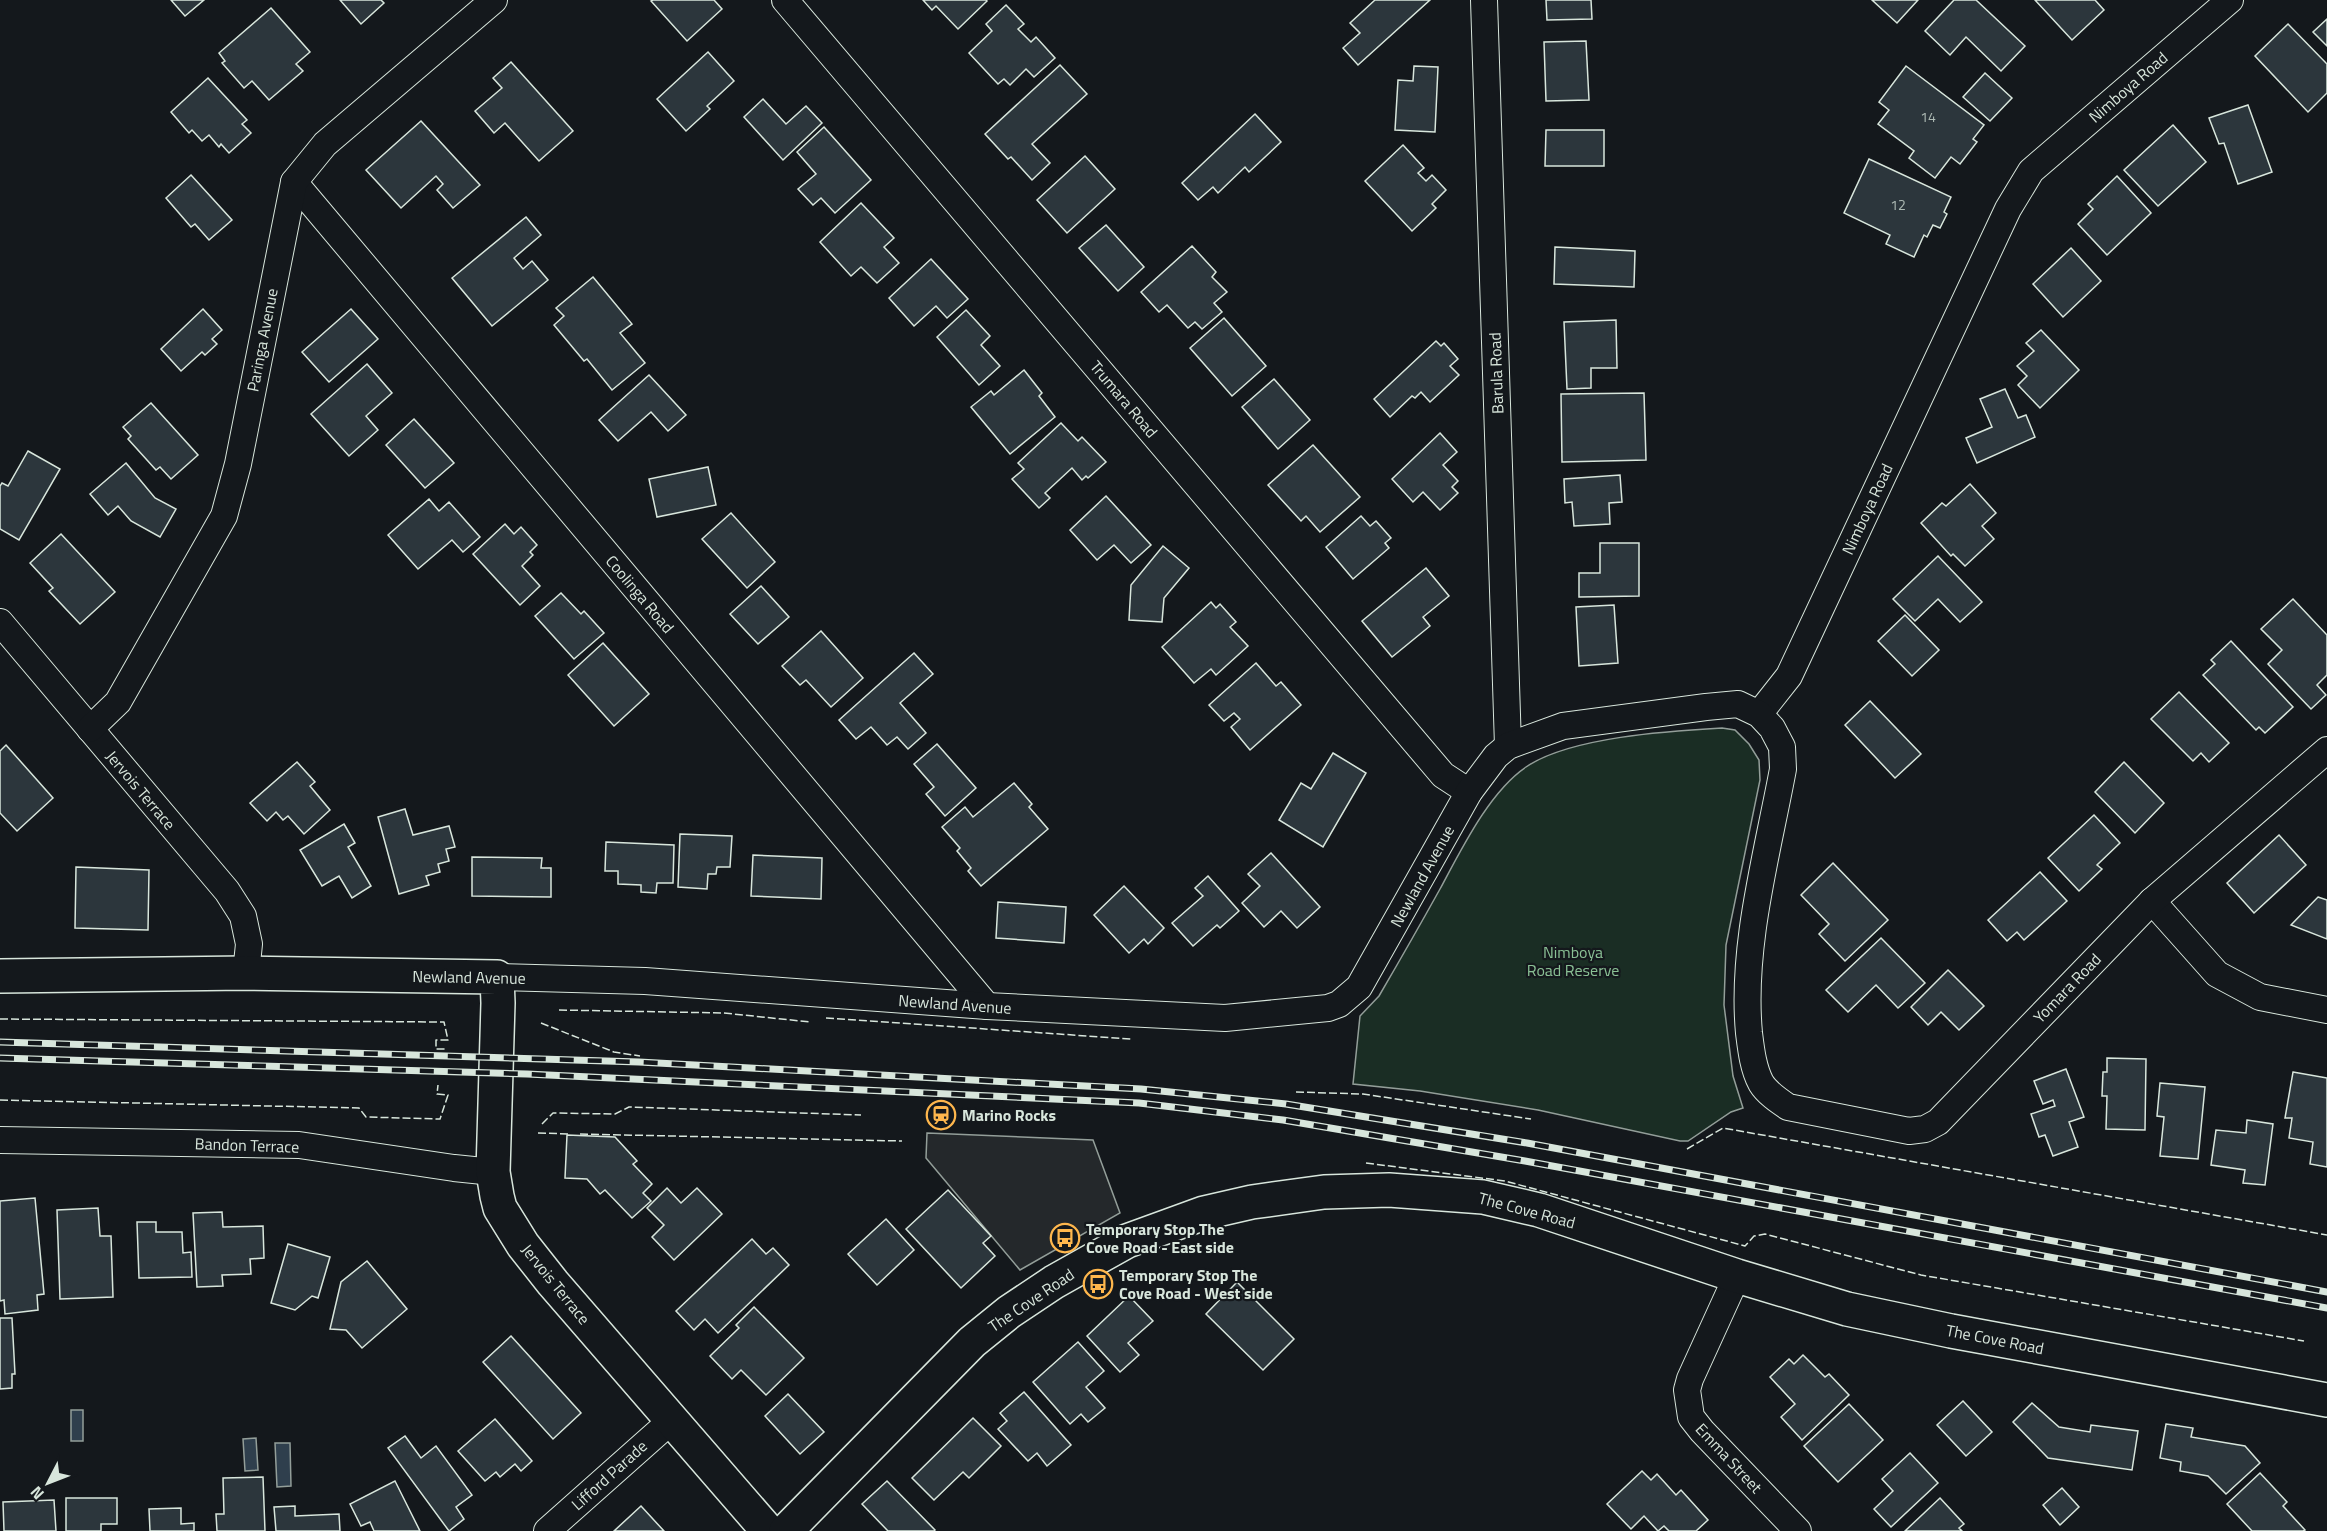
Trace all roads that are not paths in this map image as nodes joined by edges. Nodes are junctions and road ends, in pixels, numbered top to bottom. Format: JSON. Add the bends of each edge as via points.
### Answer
{"nodes":[{"id":1,"x":494,"y":0,"type":"edge"},
{"id":2,"x":784,"y":0,"type":"edge"},
{"id":3,"x":1484,"y":0,"type":"edge"},
{"id":4,"x":2230,"y":0,"type":"edge"},
{"id":5,"x":294,"y":182,"type":"junction"},
{"id":6,"x":0,"y":622,"type":"edge"},
{"id":7,"x":1759,"y":714,"type":"junction"},
{"id":8,"x":90,"y":729,"type":"junction"},
{"id":9,"x":1508,"y":746,"type":"junction"},
{"id":10,"x":2327,"y":750,"type":"edge"},
{"id":11,"x":1469,"y":792,"type":"junction"},
{"id":12,"x":2152,"y":901,"type":"junction"},
{"id":13,"x":246,"y":973,"type":"junction"},
{"id":14,"x":0,"y":976,"type":"edge"},
{"id":15,"x":497,"y":978,"type":"junction"},
{"id":16,"x":987,"y":1006,"type":"junction"},
{"id":17,"x":2327,"y":1010,"type":"edge"},
{"id":18,"x":0,"y":1140,"type":"edge"},
{"id":19,"x":493,"y":1172,"type":"junction"},
{"id":20,"x":1737,"y":1276,"type":"junction"},
{"id":21,"x":2327,"y":1400,"type":"edge"},
{"id":22,"x":672,"y":1420,"type":"junction"},
{"id":23,"x":547,"y":1531,"type":"edge"},
{"id":24,"x":768,"y":1531,"type":"edge"},
{"id":25,"x":786,"y":1531,"type":"edge"},
{"id":26,"x":1798,"y":1531,"type":"edge"}],
"edges":[{"from":1,"to":5,"type":"street","name":"Paringa Avenue","via":[[325,144]]},
{"from":2,"to":11,"type":"street","name":"Trumara Road","via":[[1443,775]]},
{"from":3,"to":9,"type":"street","name":"Barula Road"},
{"from":4,"to":7,"type":"street","name":"Nimboya Road","via":[[2031,171],[2008,209],[1789,676]]},
{"from":5,"to":8,"type":"street","name":"Paringa Avenue","via":[[238,464],[224,516],[118,702]]},
{"from":5,"to":16,"type":"street","name":"Coolinga Road"},
{"from":6,"to":8,"type":"street","name":"Jervois Terrace"},
{"from":7,"to":9,"type":"street","name":"Newland Avenue","via":[[1738,705],[1706,707],[1563,726]]},
{"from":7,"to":12,"type":"street","name":"Yomara Road","via":[[1782,747],[1783,769],[1748,955],[1747,1011],[1752,1053],[1761,1083],[1788,1107],[1909,1131],[1938,1122]]},
{"from":8,"to":13,"type":"street","name":"Jervois Terrace","via":[[227,891],[243,916],[249,944]]},
{"from":9,"to":11,"type":"street","name":"Newland Avenue"},
{"from":10,"to":12,"type":"street","name":"Yomara Road"},
{"from":11,"to":16,"type":"street","name":"Newland Avenue","via":[[1366,976],[1340,1004],[1314,1011],[1225,1018]]},
{"from":12,"to":17,"type":"street","via":[[2217,974],[2260,997]]},
{"from":13,"to":14,"type":"street","name":"Newland Avenue"},
{"from":13,"to":15,"type":"street","name":"Newland Avenue"},
{"from":15,"to":16,"type":"street","name":"Newland Avenue","via":[[645,981]]},
{"from":15,"to":19,"type":"street","name":"Jervois Terrace"},
{"from":18,"to":19,"type":"street","name":"Bandon Terrace","via":[[299,1145]]},
{"from":19,"to":22,"type":"street","name":"Jervois Terrace","via":[[500,1208],[523,1245]]},
{"from":20,"to":21,"type":"street","name":"The Cove Road","via":[[1847,1309],[1951,1331]]},
{"from":20,"to":25,"type":"street","name":"The Cove Road","via":[[1539,1210],[1483,1197],[1360,1189],[1292,1196],[1204,1213],[1126,1240],[1009,1312],[972,1342]]},
{"from":20,"to":26,"type":"street","name":"Emma Street","via":[[1690,1379],[1689,1409],[1702,1431]]},
{"from":22,"to":23,"type":"street","name":"Lifford Parade"},
{"from":22,"to":24,"type":"street","name":"Jervois Terrace"}]}
